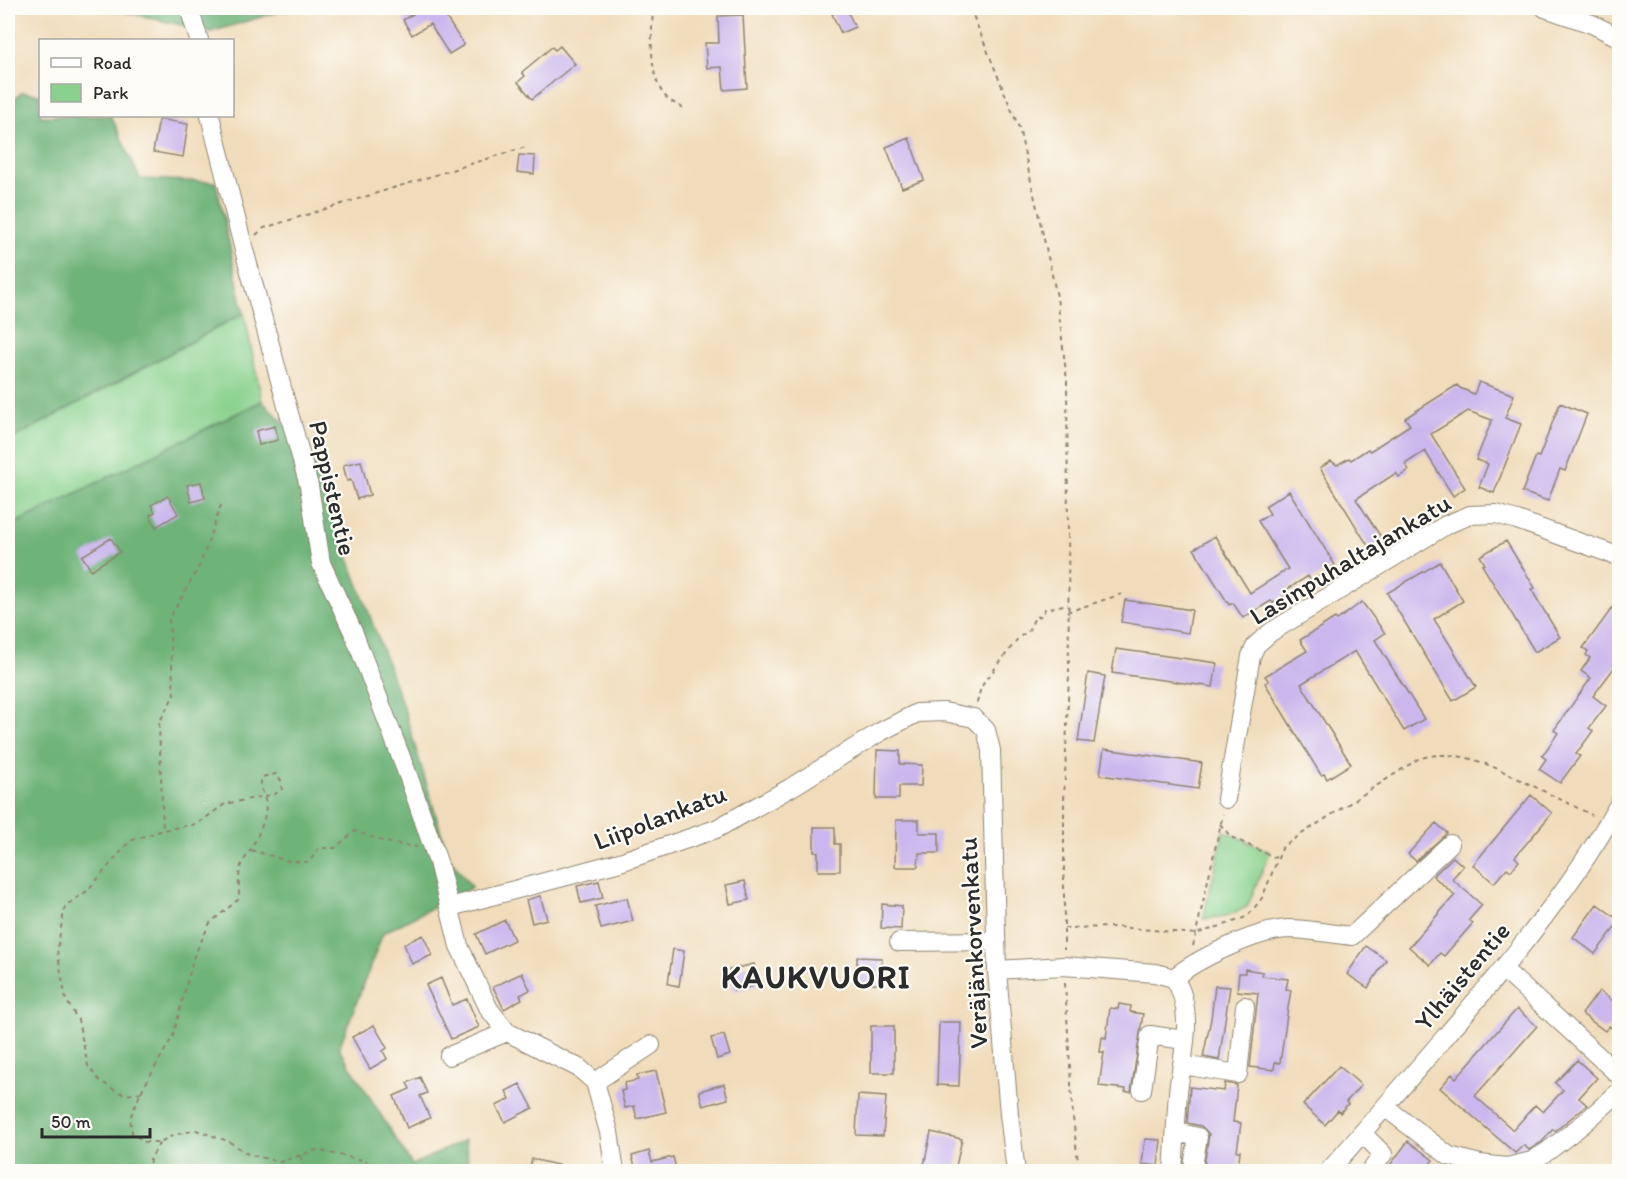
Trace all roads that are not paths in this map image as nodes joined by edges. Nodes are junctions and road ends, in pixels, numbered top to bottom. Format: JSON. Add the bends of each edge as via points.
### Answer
{"nodes":[{"id":1,"x":189,"y":8,"type":"edge"},
{"id":2,"x":1545,"y":8,"type":"edge"},
{"id":3,"x":1620,"y":38,"type":"edge"},
{"id":4,"x":199,"y":39,"type":"edge"},
{"id":5,"x":210,"y":117,"type":"edge"},
{"id":6,"x":1620,"y":557,"type":"edge"},
{"id":7,"x":974,"y":717,"type":"joint"},
{"id":8,"x":1226,"y":799,"type":"road end"},
{"id":9,"x":1620,"y":802,"type":"edge"},
{"id":10,"x":1450,"y":844,"type":"dead end"},
{"id":11,"x":450,"y":907,"type":"junction"},
{"id":12,"x":996,"y":941,"type":"junction"},
{"id":13,"x":899,"y":942,"type":"dead end"},
{"id":14,"x":1503,"y":969,"type":"junction"},
{"id":15,"x":997,"y":970,"type":"junction"},
{"id":16,"x":1180,"y":973,"type":"junction"},
{"id":17,"x":1245,"y":1006,"type":"dead end"},
{"id":18,"x":507,"y":1032,"type":"junction"},
{"id":19,"x":1184,"y":1040,"type":"junction"},
{"id":20,"x":651,"y":1045,"type":"dead end"},
{"id":21,"x":449,"y":1056,"type":"dead end"},
{"id":22,"x":1182,"y":1065,"type":"junction"},
{"id":23,"x":1620,"y":1076,"type":"edge"},
{"id":24,"x":595,"y":1083,"type":"junction"},
{"id":25,"x":1142,"y":1090,"type":"dead end"},
{"id":26,"x":1620,"y":1091,"type":"edge"},
{"id":27,"x":1385,"y":1107,"type":"junction"},
{"id":28,"x":1176,"y":1132,"type":"junction"},
{"id":29,"x":1362,"y":1133,"type":"junction"},
{"id":30,"x":615,"y":1172,"type":"edge"},
{"id":31,"x":1016,"y":1172,"type":"edge"},
{"id":32,"x":1173,"y":1172,"type":"edge"},
{"id":33,"x":1192,"y":1172,"type":"edge"},
{"id":34,"x":1328,"y":1172,"type":"edge"},
{"id":35,"x":1370,"y":1172,"type":"edge"}],
"edges":[{"from":1,"to":4,"type":"street"},
{"from":2,"to":3,"type":"street"},
{"from":5,"to":11,"type":"street","name":"Pappistentie","via":[[309,486],[321,563],[358,645],[436,856]]},
{"from":6,"to":8,"type":"street","name":"Lasinpuhaltajankatu","via":[[1517,520],[1478,513],[1446,525],[1320,602],[1265,636],[1253,650]]},
{"from":7,"to":11,"type":"street","name":"Liipolankatu","via":[[917,713],[716,829],[620,862]]},
{"from":7,"to":12,"type":"street","name":"Veräjänkorvenkatu","via":[[986,730],[991,750]]},
{"from":9,"to":14,"type":"street","name":"Ylhäistentie","via":[[1560,897]]},
{"from":10,"to":16,"type":"street","via":[[1352,936],[1275,931],[1251,938]]},
{"from":11,"to":18,"type":"street","name":"Pappistentie","via":[[459,946],[489,1009]]},
{"from":12,"to":13,"type":"street"},
{"from":12,"to":15,"type":"street","name":"Veräjänkorvenkatu"},
{"from":14,"to":23,"type":"street"},
{"from":14,"to":27,"type":"street","name":"Ylhäistentie"},
{"from":15,"to":16,"type":"street","via":[[1064,966]]},
{"from":15,"to":31,"type":"street","name":"Veräjänkorvenkatu"},
{"from":16,"to":19,"type":"street","via":[[1185,1005]]},
{"from":17,"to":22,"type":"street","via":[[1238,1074]]},
{"from":18,"to":21,"type":"street"},
{"from":18,"to":24,"type":"street","via":[[579,1068]]},
{"from":19,"to":22,"type":"street"},
{"from":19,"to":25,"type":"street","via":[[1150,1035]]},
{"from":20,"to":24,"type":"street"},
{"from":22,"to":28,"type":"street"},
{"from":24,"to":30,"type":"street"},
{"from":26,"to":27,"type":"street","via":[[1548,1151],[1532,1161],[1507,1167],[1449,1156]]},
{"from":27,"to":29,"type":"street","name":"Ylhäistentie"},
{"from":28,"to":32,"type":"street"},
{"from":28,"to":33,"type":"street","via":[[1198,1137]]},
{"from":29,"to":34,"type":"street","name":"Ylhäistentie"},
{"from":29,"to":35,"type":"street","via":[[1383,1154]]}]}
